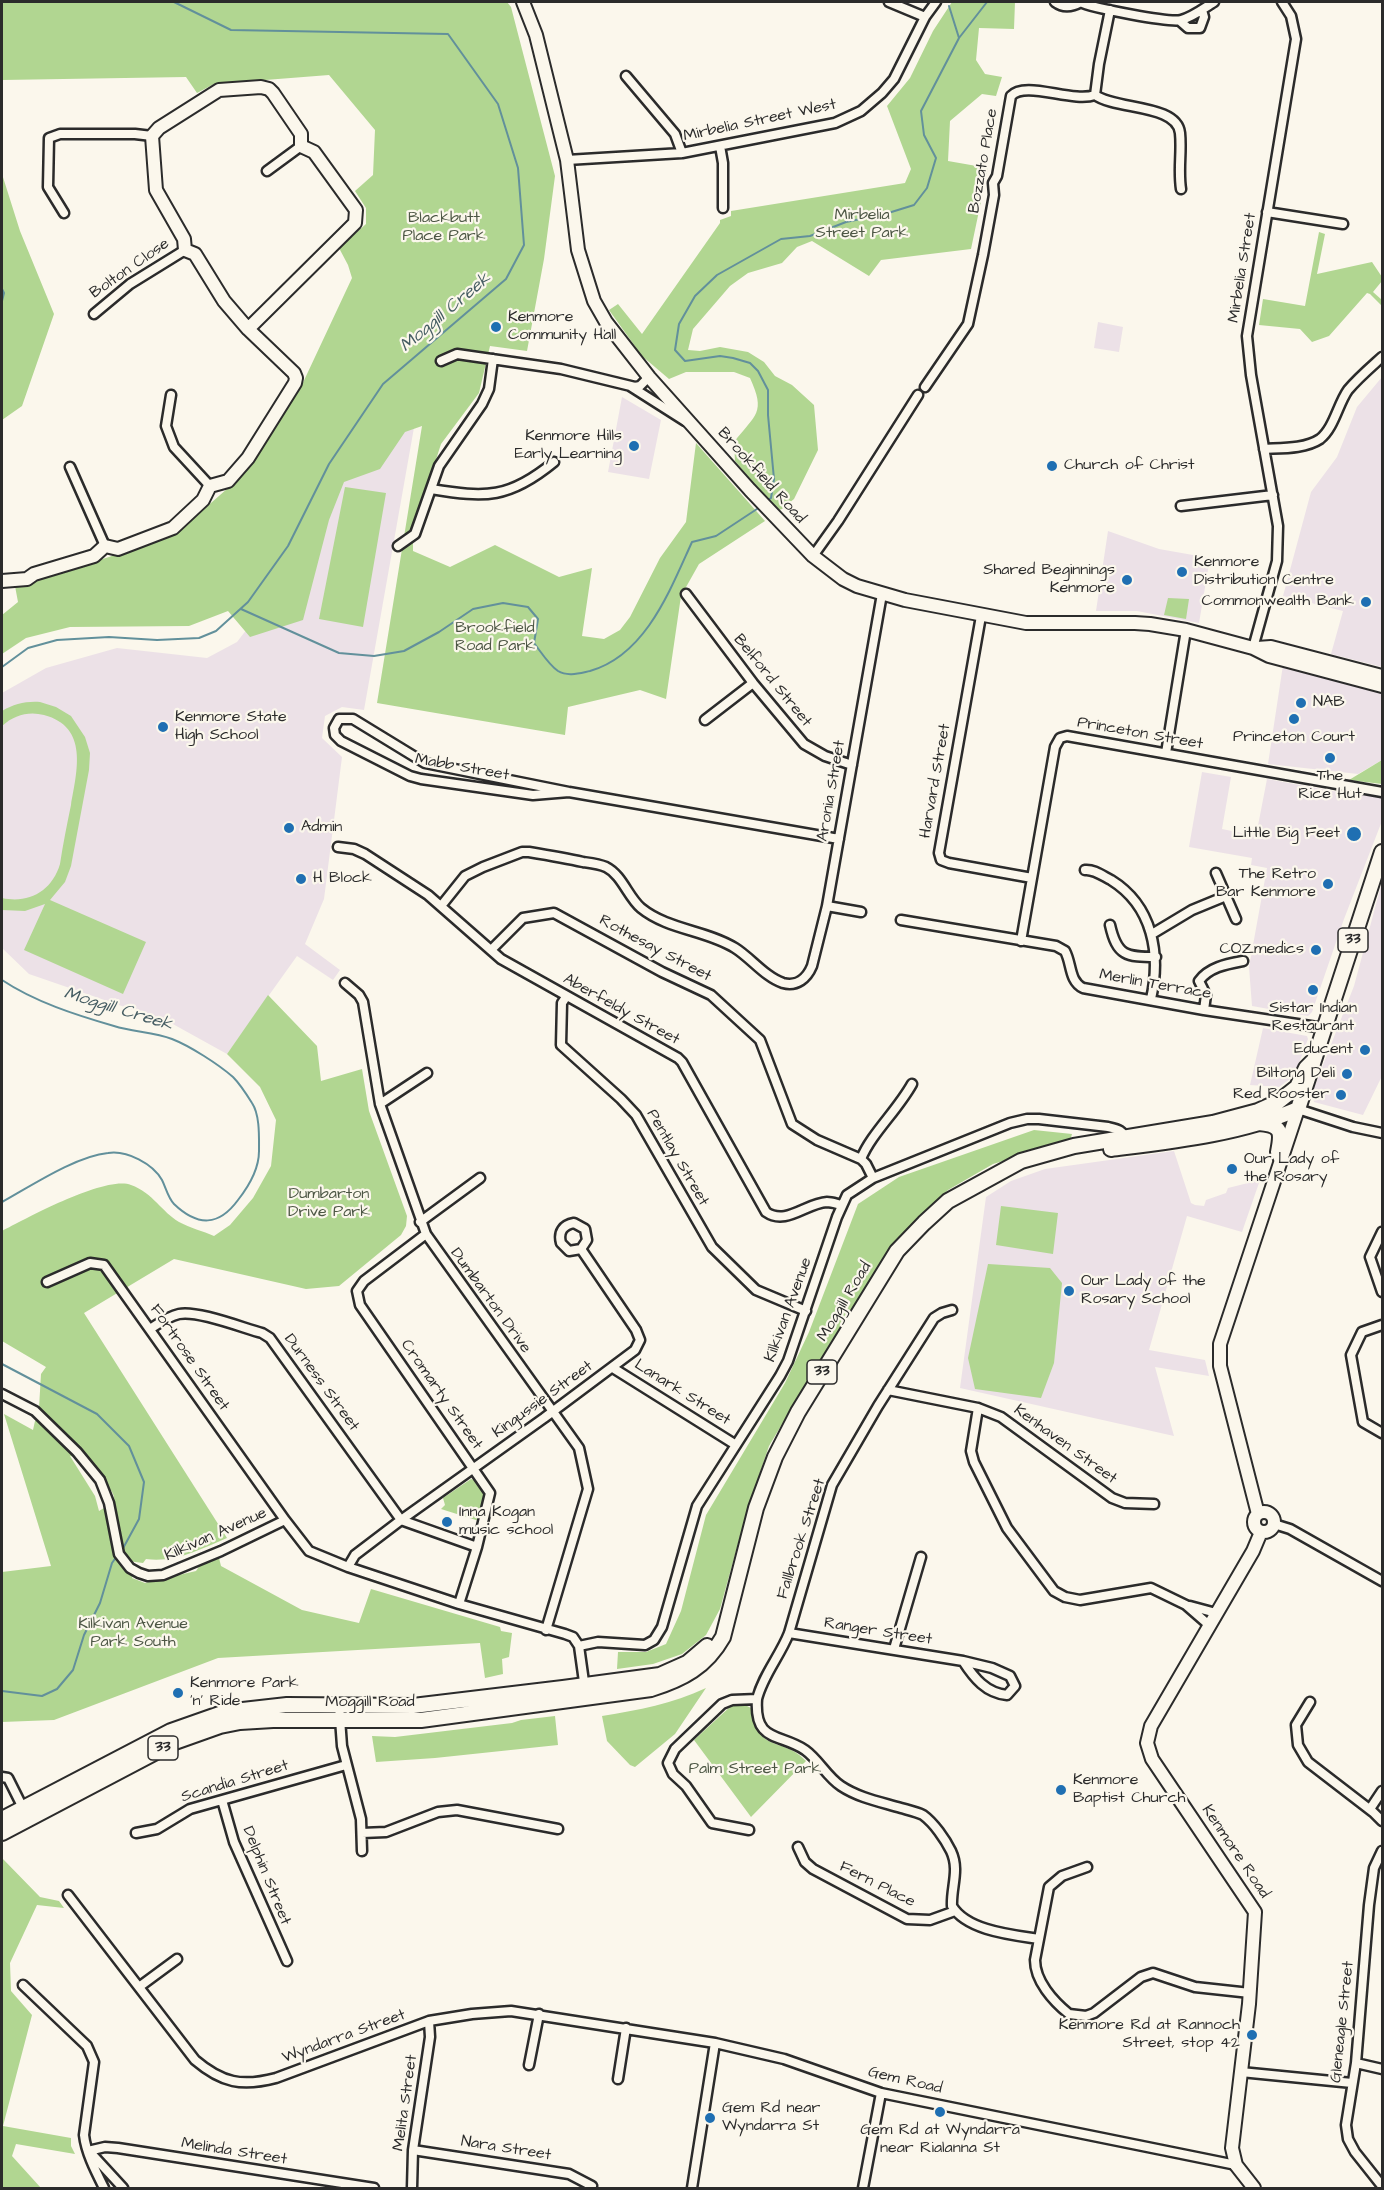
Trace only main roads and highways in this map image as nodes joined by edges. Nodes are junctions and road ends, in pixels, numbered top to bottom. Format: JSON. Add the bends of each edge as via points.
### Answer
{"nodes":[{"id":1,"x":1383,"y":852,"type":"edge"},
{"id":2,"x":1314,"y":1060,"type":"junction"},
{"id":3,"x":1252,"y":1119,"type":"junction"},
{"id":4,"x":1281,"y":1158,"type":"road end"},
{"id":5,"x":586,"y":1692,"type":"junction"},
{"id":6,"x":25,"y":1813,"type":"junction"},
{"id":7,"x":2,"y":1819,"type":"edge"},
{"id":8,"x":2,"y":1833,"type":"edge"}],
"edges":[{"from":1,"to":2,"type":"main road","name":"Moggill Road","number":"33"},
{"from":2,"to":3,"type":"main road","name":"Moggill Road","number":"33","via":[[1291,1094]]},
{"from":2,"to":3,"type":"main road","name":"Moggill Road","number":"33","via":[[1298,1109]]},
{"from":3,"to":4,"type":"main road","via":[[1272,1124],[1280,1131]]},
{"from":3,"to":5,"type":"main road","name":"Moggill Road","number":"33","via":[[1195,1137],[1126,1142],[1070,1154],[993,1176],[948,1201],[897,1251],[798,1412],[775,1457],[756,1508],[729,1619],[718,1646],[698,1667],[678,1680],[651,1689]]},
{"from":5,"to":6,"type":"main road","name":"Moggill Road","number":"33","via":[[422,1720],[253,1721],[200,1732]]},
{"from":5,"to":6,"type":"main road","name":"Moggill Road","number":"33","via":[[413,1706],[244,1708],[171,1731]]},
{"from":6,"to":7,"type":"main road","name":"Moggill Road","number":"33"},
{"from":6,"to":8,"type":"main road","name":"Moggill Road","number":"33"}]}
